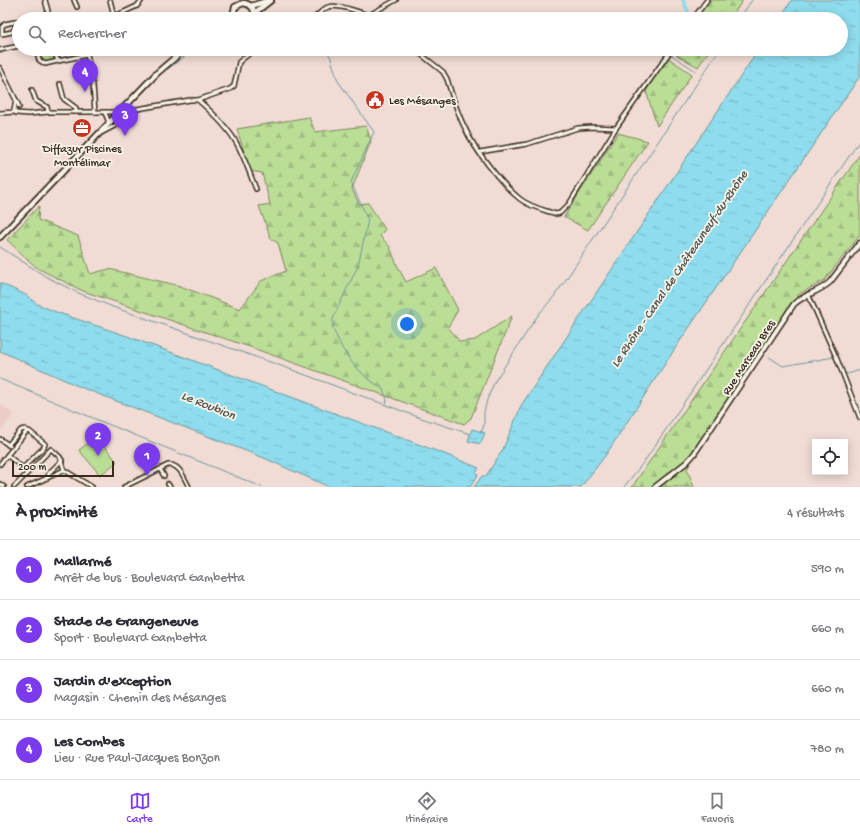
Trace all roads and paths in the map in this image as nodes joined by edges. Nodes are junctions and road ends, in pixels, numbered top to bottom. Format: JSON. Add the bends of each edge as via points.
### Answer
{"nodes":[{"id":1,"x":45,"y":0,"type":"edge"},
{"id":2,"x":74,"y":0,"type":"edge"},
{"id":3,"x":110,"y":0,"type":"edge"},
{"id":4,"x":142,"y":0,"type":"edge"},
{"id":5,"x":270,"y":0,"type":"edge"},
{"id":6,"x":396,"y":0,"type":"edge"},
{"id":7,"x":707,"y":0,"type":"edge"},
{"id":8,"x":237,"y":2,"type":"edge"},
{"id":9,"x":248,"y":3,"type":"edge"},
{"id":10,"x":77,"y":7,"type":"dead end"},
{"id":11,"x":48,"y":12,"type":"edge"},
{"id":12,"x":113,"y":12,"type":"edge"},
{"id":13,"x":123,"y":12,"type":"edge"},
{"id":14,"x":233,"y":12,"type":"edge"},
{"id":15,"x":254,"y":12,"type":"edge"},
{"id":16,"x":257,"y":12,"type":"edge"},
{"id":17,"x":322,"y":12,"type":"edge"},
{"id":18,"x":357,"y":12,"type":"edge"},
{"id":19,"x":374,"y":12,"type":"edge"},
{"id":20,"x":698,"y":12,"type":"edge"},
{"id":21,"x":12,"y":22,"type":"edge"},
{"id":22,"x":12,"y":32,"type":"edge"},
{"id":23,"x":12,"y":48,"type":"edge"},
{"id":24,"x":1,"y":51,"type":"edge"},
{"id":25,"x":38,"y":56,"type":"edge"},
{"id":26,"x":55,"y":56,"type":"edge"},
{"id":27,"x":56,"y":56,"type":"edge"},
{"id":28,"x":79,"y":56,"type":"edge"},
{"id":29,"x":87,"y":56,"type":"edge"},
{"id":30,"x":177,"y":56,"type":"edge"},
{"id":31,"x":246,"y":56,"type":"edge"},
{"id":32,"x":423,"y":56,"type":"edge"},
{"id":33,"x":667,"y":56,"type":"edge"},
{"id":34,"x":58,"y":61,"type":"junction"},
{"id":35,"x":51,"y":62,"type":"junction"},
{"id":36,"x":0,"y":68,"type":"edge"},
{"id":37,"x":60,"y":84,"type":"dead end"},
{"id":38,"x":32,"y":90,"type":"dead end"},
{"id":39,"x":198,"y":100,"type":"junction"},
{"id":40,"x":17,"y":110,"type":"junction"},
{"id":41,"x":48,"y":112,"type":"junction"},
{"id":42,"x":76,"y":112,"type":"junction"},
{"id":43,"x":95,"y":112,"type":"junction"},
{"id":44,"x":120,"y":112,"type":"junction"},
{"id":45,"x":0,"y":113,"type":"edge"},
{"id":46,"x":105,"y":113,"type":"junction"},
{"id":47,"x":129,"y":115,"type":"junction"},
{"id":48,"x":108,"y":125,"type":"junction"},
{"id":49,"x":616,"y":128,"type":"junction"},
{"id":50,"x":99,"y":134,"type":"junction"},
{"id":51,"x":480,"y":152,"type":"junction"},
{"id":52,"x":256,"y":190,"type":"dead end"},
{"id":53,"x":0,"y":237,"type":"edge"},
{"id":54,"x":860,"y":242,"type":"edge"},
{"id":55,"x":808,"y":294,"type":"junction"},
{"id":56,"x":860,"y":418,"type":"edge"},
{"id":57,"x":27,"y":431,"type":"junction"},
{"id":58,"x":0,"y":439,"type":"edge"},
{"id":59,"x":8,"y":445,"type":"junction"},
{"id":60,"x":13,"y":448,"type":"junction"},
{"id":61,"x":7,"y":454,"type":"junction"},
{"id":62,"x":61,"y":459,"type":"junction"},
{"id":63,"x":0,"y":464,"type":"edge"},
{"id":64,"x":160,"y":469,"type":"junction"},
{"id":65,"x":64,"y":470,"type":"junction"},
{"id":66,"x":164,"y":476,"type":"tunnel mouth"},
{"id":67,"x":47,"y":478,"type":"junction"},
{"id":68,"x":0,"y":484,"type":"edge"},
{"id":69,"x":88,"y":484,"type":"junction"},
{"id":70,"x":4,"y":487,"type":"edge"},
{"id":71,"x":14,"y":487,"type":"edge"},
{"id":72,"x":27,"y":487,"type":"edge"},
{"id":73,"x":83,"y":487,"type":"edge"},
{"id":74,"x":92,"y":487,"type":"edge"},
{"id":75,"x":124,"y":487,"type":"edge"},
{"id":76,"x":189,"y":487,"type":"edge"},
{"id":77,"x":655,"y":487,"type":"edge"}],
"edges":[{"from":1,"to":11,"type":"street"},
{"from":2,"to":10,"type":"street"},
{"from":3,"to":12,"type":"street"},
{"from":4,"to":13,"type":"street","via":[[137,6]]},
{"from":5,"to":9,"type":"main road"},
{"from":5,"to":16,"type":"main road"},
{"from":6,"to":19,"type":"street"},
{"from":7,"to":20,"type":"street"},
{"from":8,"to":9,"type":"main road"},
{"from":8,"to":14,"type":"main road"},
{"from":9,"to":15,"type":"main road"},
{"from":17,"to":18,"type":"street","via":[[328,7],[337,7]]},
{"from":21,"to":22,"type":"street","via":[[2,27],[2,34]]},
{"from":23,"to":24,"type":"street"},
{"from":25,"to":35,"type":"street","via":[[45,64]]},
{"from":26,"to":35,"type":"street"},
{"from":27,"to":34,"type":"street"},
{"from":28,"to":34,"type":"street"},
{"from":29,"to":43,"type":"street"},
{"from":30,"to":44,"type":"main road"},
{"from":31,"to":39,"type":"street","via":[[239,62],[234,86]]},
{"from":32,"to":51,"type":"street","via":[[443,72],[464,126]]},
{"from":33,"to":49,"type":"street"},
{"from":34,"to":35,"type":"street"},
{"from":36,"to":40,"type":"street","via":[[16,100]]},
{"from":37,"to":42,"type":"street","via":[[64,99],[76,108]]},
{"from":38,"to":41,"type":"street","via":[[36,101],[47,107]]},
{"from":39,"to":47,"type":"street","via":[[137,109]]},
{"from":39,"to":52,"type":"street","via":[[232,135]]},
{"from":40,"to":41,"type":"street","via":[[24,114]]},
{"from":40,"to":45,"type":"street"},
{"from":41,"to":42,"type":"street"},
{"from":42,"to":43,"type":"street"},
{"from":43,"to":46,"type":"street"},
{"from":44,"to":46,"type":"street"},
{"from":44,"to":47,"type":"street","via":[[122,117]]},
{"from":44,"to":48,"type":"main road"},
{"from":46,"to":48,"type":"street"},
{"from":47,"to":50,"type":"street","via":[[117,125]]},
{"from":48,"to":50,"type":"main road"},
{"from":49,"to":51,"type":"street","via":[[578,128],[527,144]]},
{"from":49,"to":51,"type":"street","via":[[569,204],[556,214],[520,199],[499,178]]},
{"from":50,"to":53,"type":"main road"},
{"from":54,"to":55,"type":"street","name":"Rue Marceau Bres","via":[[830,282]]},
{"from":55,"to":56,"type":"street"},
{"from":55,"to":77,"type":"street","name":"Rue Marceau Bres","via":[[794,304],[694,454]]},
{"from":57,"to":59,"type":"street","via":[[21,430]]},
{"from":57,"to":60,"type":"street"},
{"from":57,"to":61,"type":"street","via":[[45,444],[44,447],[23,468]]},
{"from":58,"to":59,"type":"street"},
{"from":59,"to":60,"type":"street"},
{"from":60,"to":61,"type":"street"},
{"from":61,"to":63,"type":"street"},
{"from":62,"to":65,"type":"street"},
{"from":62,"to":67,"type":"street"},
{"from":62,"to":71,"type":"street","via":[[50,449]]},
{"from":64,"to":66,"type":"street"},
{"from":64,"to":75,"type":"street"},
{"from":64,"to":76,"type":"street","via":[[168,464],[178,467]]},
{"from":65,"to":67,"type":"street"},
{"from":65,"to":69,"type":"street"},
{"from":67,"to":72,"type":"street"},
{"from":68,"to":70,"type":"street"},
{"from":69,"to":73,"type":"street"},
{"from":69,"to":74,"type":"street"}]}
